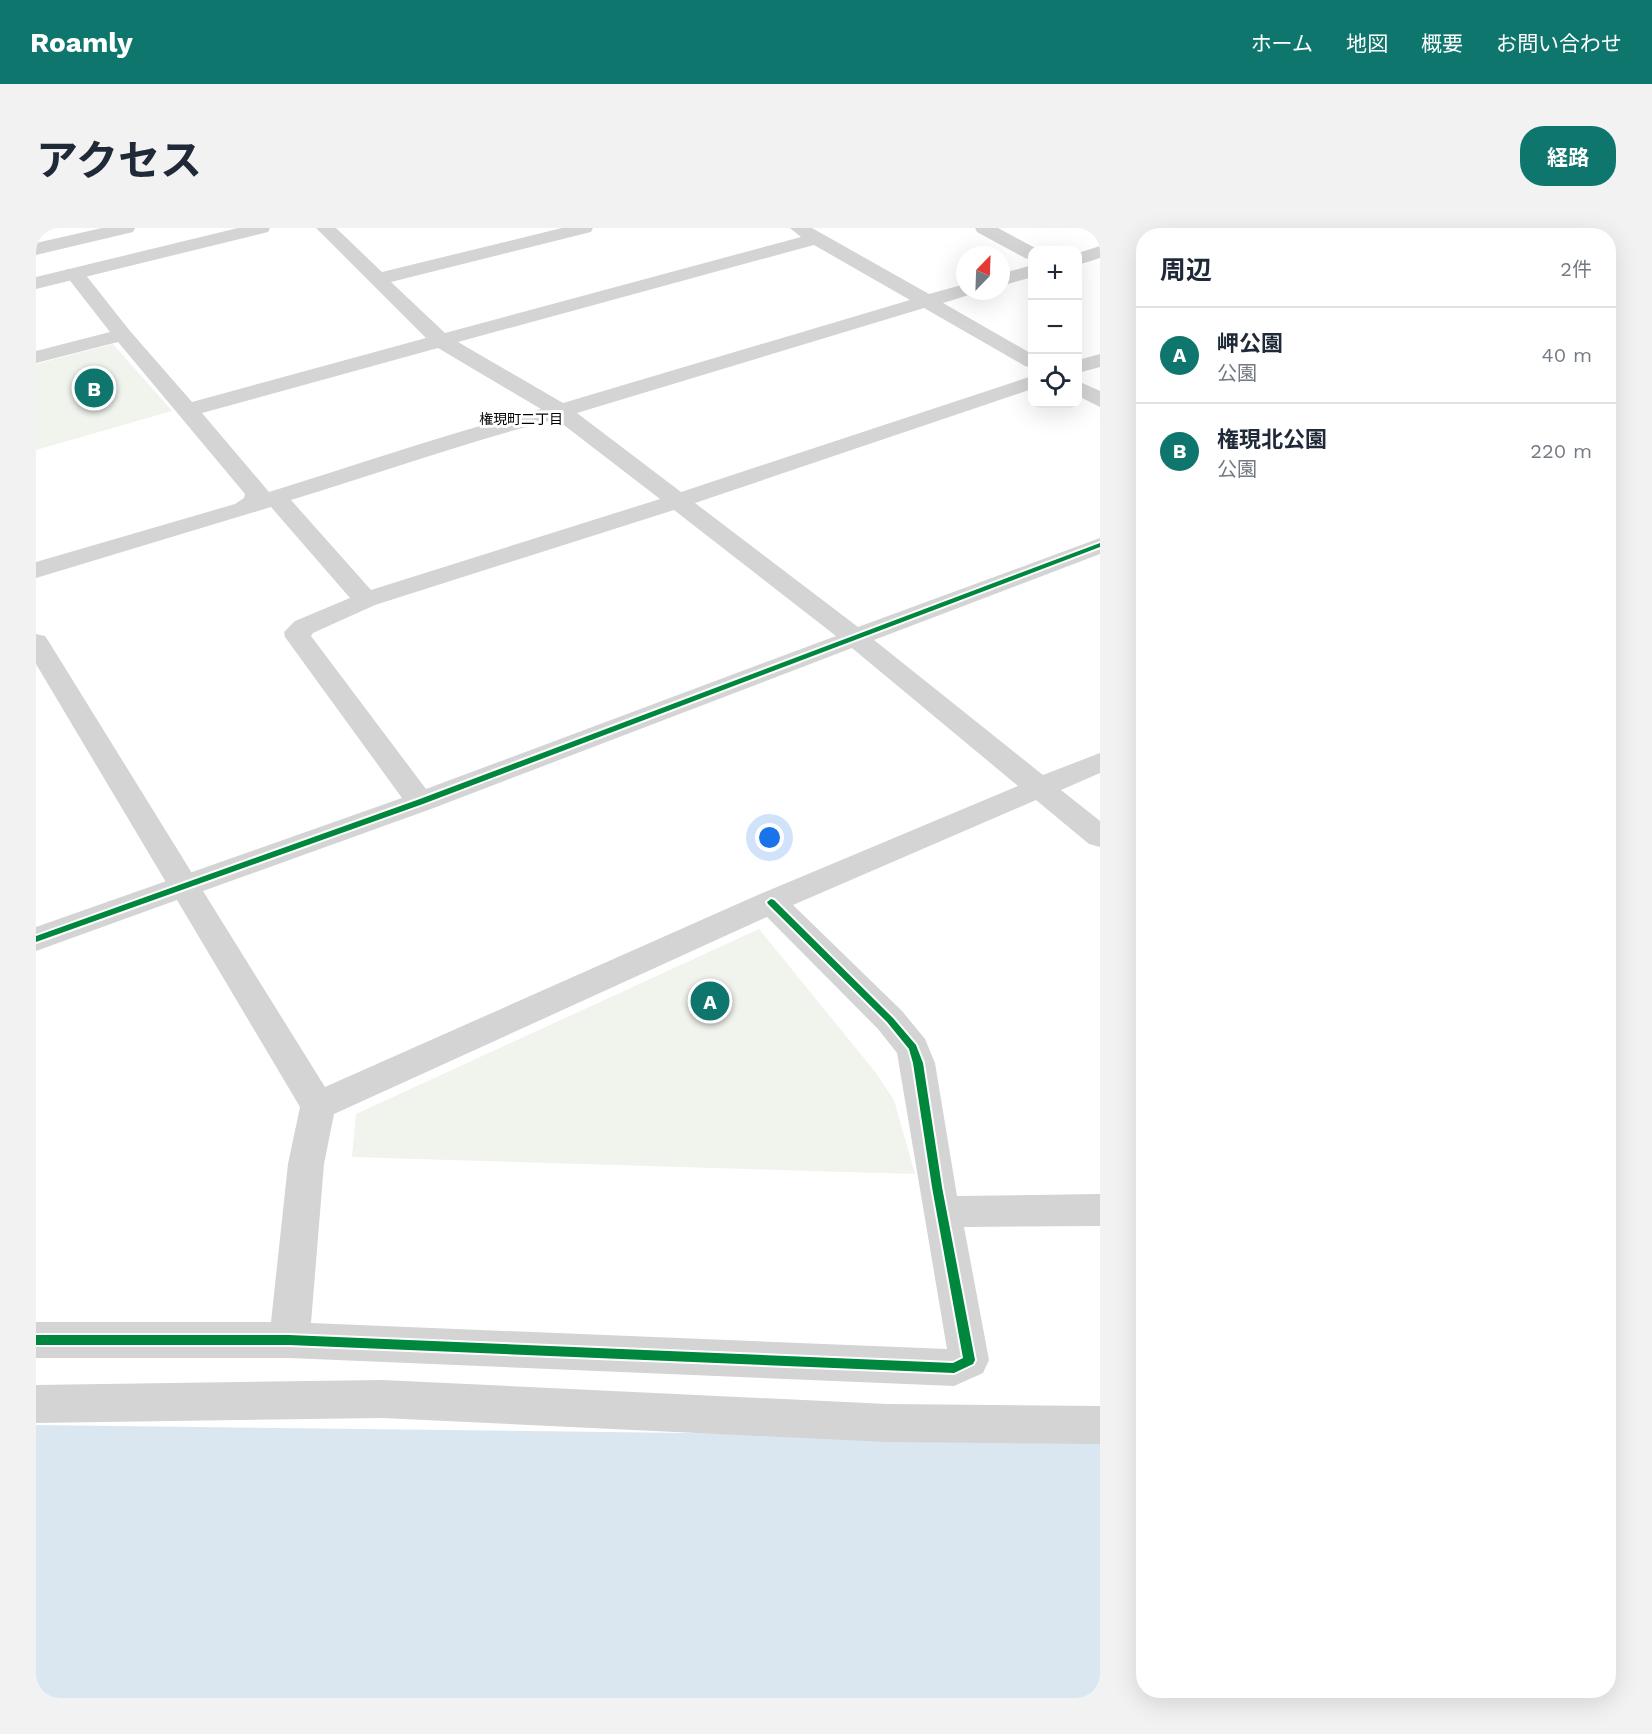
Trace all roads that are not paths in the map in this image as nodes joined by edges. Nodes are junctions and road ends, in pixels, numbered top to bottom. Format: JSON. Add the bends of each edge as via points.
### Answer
{"nodes":[{"id":1,"x":126,"y":228,"type":"edge"},
{"id":2,"x":261,"y":228,"type":"edge"},
{"id":3,"x":325,"y":228,"type":"edge"},
{"id":4,"x":584,"y":228,"type":"edge"},
{"id":5,"x":799,"y":228,"type":"edge"},
{"id":6,"x":984,"y":228,"type":"edge"},
{"id":7,"x":817,"y":238,"type":"junction"},
{"id":8,"x":36,"y":249,"type":"edge"},
{"id":9,"x":1028,"y":252,"type":"edge"},
{"id":10,"x":1100,"y":252,"type":"edge"},
{"id":11,"x":1082,"y":257,"type":"edge"},
{"id":12,"x":1028,"y":272,"type":"edge"},
{"id":13,"x":74,"y":273,"type":"junction"},
{"id":14,"x":1010,"y":277,"type":"edge"},
{"id":15,"x":379,"y":279,"type":"junction"},
{"id":16,"x":36,"y":283,"type":"edge"},
{"id":17,"x":956,"y":293,"type":"edge"},
{"id":18,"x":926,"y":301,"type":"junction"},
{"id":19,"x":123,"y":335,"type":"junction"},
{"id":20,"x":441,"y":341,"type":"junction"},
{"id":21,"x":36,"y":357,"type":"edge"},
{"id":22,"x":1028,"y":360,"type":"edge"},
{"id":23,"x":1100,"y":360,"type":"edge"},
{"id":24,"x":1082,"y":365,"type":"edge"},
{"id":25,"x":1028,"y":383,"type":"edge"},
{"id":26,"x":1082,"y":390,"type":"edge"},
{"id":27,"x":1100,"y":400,"type":"edge"},
{"id":28,"x":187,"y":410,"type":"junction"},
{"id":29,"x":560,"y":411,"type":"junction"},
{"id":30,"x":265,"y":501,"type":"junction"},
{"id":31,"x":679,"y":501,"type":"junction"},
{"id":32,"x":1100,"y":544,"type":"edge"},
{"id":33,"x":36,"y":570,"type":"edge"},
{"id":34,"x":366,"y":600,"type":"junction"},
{"id":35,"x":854,"y":638,"type":"junction"},
{"id":36,"x":36,"y":642,"type":"edge"},
{"id":37,"x":1100,"y":762,"type":"edge"},
{"id":38,"x":1038,"y":788,"type":"junction"},
{"id":39,"x":420,"y":802,"type":"junction"},
{"id":40,"x":1100,"y":837,"type":"edge"},
{"id":41,"x":184,"y":886,"type":"junction"},
{"id":42,"x":771,"y":902,"type":"junction"},
{"id":43,"x":36,"y":939,"type":"edge"},
{"id":44,"x":318,"y":1106,"type":"junction"},
{"id":45,"x":1100,"y":1210,"type":"edge"},
{"id":46,"x":941,"y":1212,"type":"junction"},
{"id":47,"x":36,"y":1340,"type":"edge"},
{"id":48,"x":289,"y":1340,"type":"junction"},
{"id":49,"x":36,"y":1404,"type":"edge"},
{"id":50,"x":1100,"y":1425,"type":"edge"}],
"edges":[{"from":1,"to":8,"type":"street"},
{"from":2,"to":13,"type":"street"},
{"from":3,"to":15,"type":"street"},
{"from":4,"to":15,"type":"street"},
{"from":5,"to":7,"type":"street"},
{"from":6,"to":9,"type":"street"},
{"from":7,"to":18,"type":"street"},
{"from":7,"to":20,"type":"street"},
{"from":10,"to":11,"type":"street"},
{"from":12,"to":14,"type":"street"},
{"from":13,"to":16,"type":"street"},
{"from":13,"to":19,"type":"street"},
{"from":15,"to":20,"type":"street"},
{"from":17,"to":18,"type":"street"},
{"from":18,"to":22,"type":"street"},
{"from":18,"to":29,"type":"street"},
{"from":19,"to":21,"type":"street"},
{"from":19,"to":28,"type":"street"},
{"from":20,"to":28,"type":"street"},
{"from":20,"to":29,"type":"street"},
{"from":23,"to":24,"type":"street"},
{"from":25,"to":31,"type":"street"},
{"from":26,"to":27,"type":"street"},
{"from":28,"to":30,"type":"street"},
{"from":29,"to":30,"type":"street","via":[[474,433]]},
{"from":29,"to":31,"type":"street"},
{"from":30,"to":33,"type":"street"},
{"from":30,"to":34,"type":"street"},
{"from":31,"to":34,"type":"street"},
{"from":31,"to":35,"type":"street"},
{"from":32,"to":35,"type":"street"},
{"from":34,"to":39,"type":"street","via":[[304,627],[297,632],[298,637]]},
{"from":35,"to":38,"type":"street"},
{"from":35,"to":39,"type":"street"},
{"from":36,"to":41,"type":"street"},
{"from":37,"to":38,"type":"street"},
{"from":38,"to":40,"type":"street"},
{"from":38,"to":42,"type":"street"},
{"from":39,"to":41,"type":"street"},
{"from":41,"to":43,"type":"street"},
{"from":41,"to":44,"type":"street"},
{"from":42,"to":44,"type":"street"},
{"from":42,"to":46,"type":"street","via":[[890,1020],[913,1048]]},
{"from":44,"to":48,"type":"street","via":[[306,1164]]},
{"from":45,"to":46,"type":"street"},
{"from":46,"to":48,"type":"street","via":[[969,1360],[954,1368]]},
{"from":47,"to":48,"type":"street"},
{"from":49,"to":50,"type":"street","via":[[382,1399],[887,1423]]}]}
